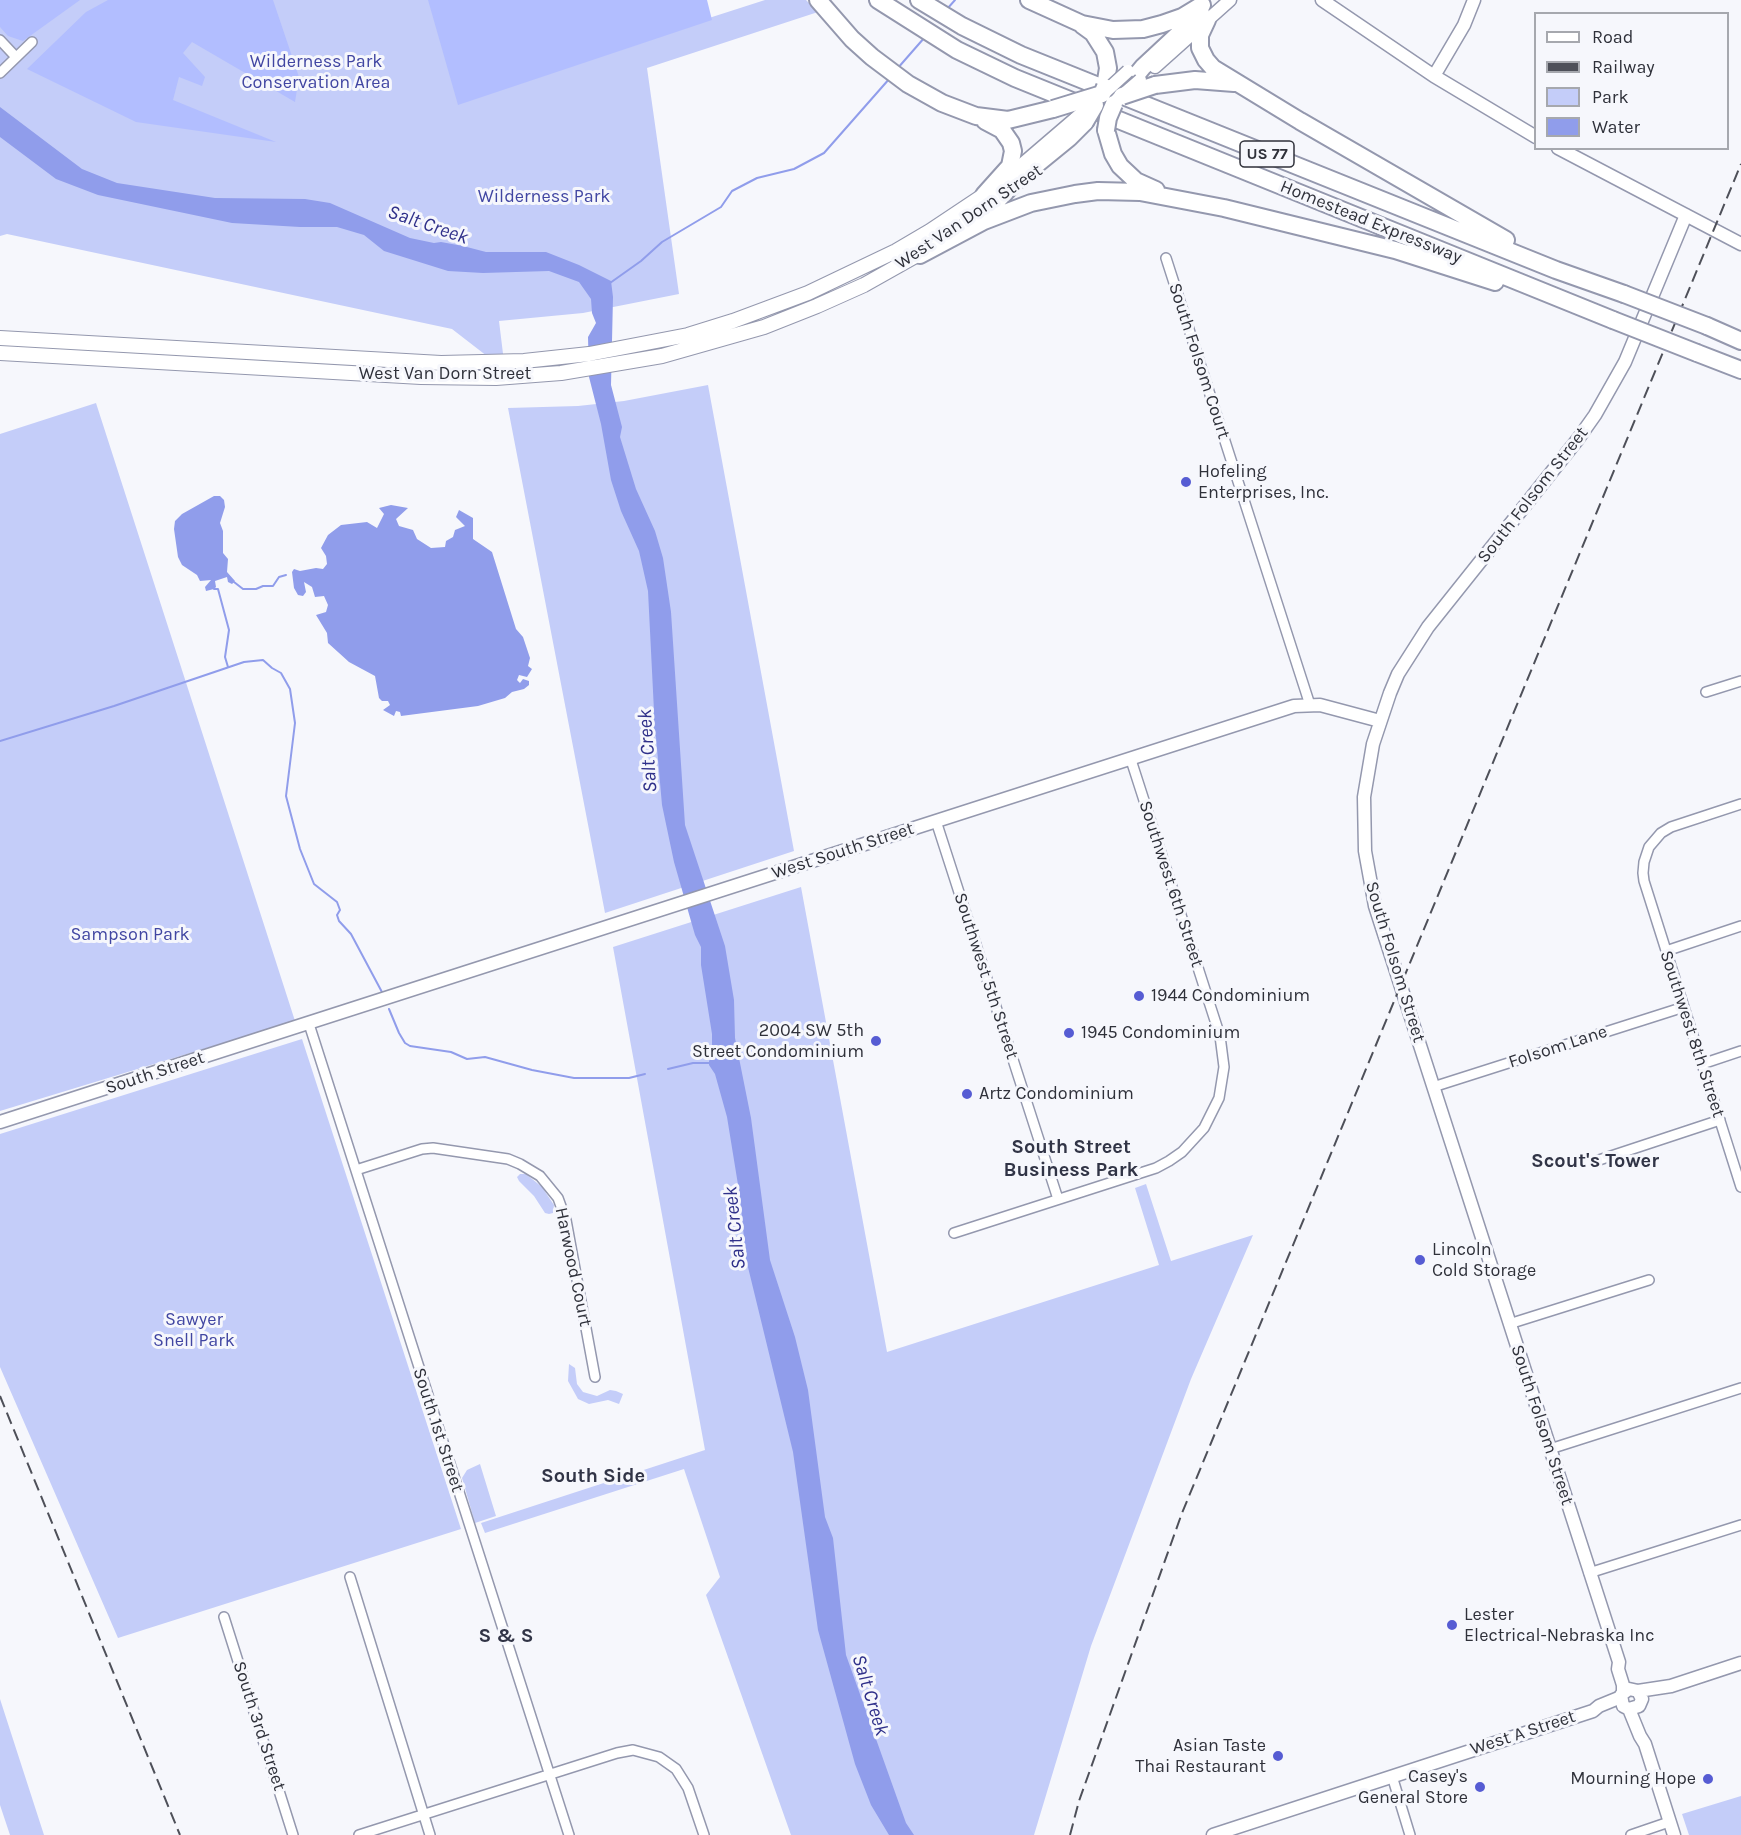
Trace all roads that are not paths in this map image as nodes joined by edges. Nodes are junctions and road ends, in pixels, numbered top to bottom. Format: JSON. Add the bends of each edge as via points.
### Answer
{"nodes":[{"id":1,"x":818,"y":0,"type":"edge"},
{"id":2,"x":878,"y":0,"type":"edge"},
{"id":3,"x":920,"y":0,"type":"edge"},
{"id":4,"x":1029,"y":0,"type":"edge"},
{"id":5,"x":1230,"y":0,"type":"edge"},
{"id":6,"x":1322,"y":0,"type":"edge"},
{"id":7,"x":1474,"y":0,"type":"edge"},
{"id":8,"x":1207,"y":6,"type":"edge"},
{"id":9,"x":1071,"y":19,"type":"junction"},
{"id":10,"x":0,"y":40,"type":"edge"},
{"id":11,"x":32,"y":42,"type":"dead end"},
{"id":12,"x":15,"y":56,"type":"junction"},
{"id":13,"x":2,"y":70,"type":"edge"},
{"id":14,"x":1434,"y":76,"type":"junction"},
{"id":15,"x":1246,"y":88,"type":"junction"},
{"id":16,"x":1113,"y":98,"type":"junction"},
{"id":17,"x":963,"y":111,"type":"junction"},
{"id":18,"x":1534,"y":136,"type":"edge"},
{"id":19,"x":1562,"y":150,"type":"edge"},
{"id":20,"x":1176,"y":198,"type":"junction"},
{"id":21,"x":989,"y":200,"type":"junction"},
{"id":22,"x":1686,"y":215,"type":"junction"},
{"id":23,"x":1741,"y":244,"type":"edge"},
{"id":24,"x":920,"y":255,"type":"junction"},
{"id":25,"x":1166,"y":258,"type":"dead end"},
{"id":26,"x":1556,"y":270,"type":"junction"},
{"id":27,"x":1613,"y":320,"type":"junction"},
{"id":28,"x":0,"y":338,"type":"edge"},
{"id":29,"x":1741,"y":341,"type":"edge"},
{"id":30,"x":0,"y":353,"type":"edge"},
{"id":31,"x":1741,"y":370,"type":"edge"},
{"id":32,"x":1741,"y":681,"type":"edge"},
{"id":33,"x":1706,"y":692,"type":"dead end"},
{"id":34,"x":1310,"y":705,"type":"junction"},
{"id":35,"x":1380,"y":721,"type":"junction"},
{"id":36,"x":1131,"y":760,"type":"junction"},
{"id":37,"x":1741,"y":804,"type":"edge"},
{"id":38,"x":936,"y":821,"type":"junction"},
{"id":39,"x":1741,"y":926,"type":"edge"},
{"id":40,"x":1666,"y":951,"type":"junction"},
{"id":41,"x":1684,"y":1007,"type":"junction"},
{"id":42,"x":309,"y":1024,"type":"junction"},
{"id":43,"x":1741,"y":1051,"type":"edge"},
{"id":44,"x":1702,"y":1064,"type":"junction"},
{"id":45,"x":1433,"y":1087,"type":"junction"},
{"id":46,"x":1720,"y":1120,"type":"junction"},
{"id":47,"x":0,"y":1122,"type":"edge"},
{"id":48,"x":1599,"y":1160,"type":"dead end"},
{"id":49,"x":1737,"y":1161,"type":"edge"},
{"id":50,"x":356,"y":1170,"type":"junction"},
{"id":51,"x":1741,"y":1186,"type":"edge"},
{"id":52,"x":1058,"y":1199,"type":"junction"},
{"id":53,"x":954,"y":1233,"type":"dead end"},
{"id":54,"x":1649,"y":1280,"type":"dead end"},
{"id":55,"x":1509,"y":1323,"type":"junction"},
{"id":56,"x":595,"y":1377,"type":"dead end"},
{"id":57,"x":1741,"y":1388,"type":"edge"},
{"id":58,"x":1550,"y":1449,"type":"junction"},
{"id":59,"x":1741,"y":1525,"type":"edge"},
{"id":60,"x":1589,"y":1573,"type":"junction"},
{"id":61,"x":350,"y":1577,"type":"dead end"},
{"id":62,"x":224,"y":1617,"type":"dead end"},
{"id":63,"x":1741,"y":1663,"type":"edge"},
{"id":64,"x":1631,"y":1699,"type":"junction"},
{"id":65,"x":549,"y":1776,"type":"junction"},
{"id":66,"x":1392,"y":1776,"type":"junction"},
{"id":67,"x":424,"y":1815,"type":"junction"},
{"id":68,"x":1669,"y":1822,"type":"junction"},
{"id":69,"x":293,"y":1835,"type":"edge"},
{"id":70,"x":359,"y":1835,"type":"edge"},
{"id":71,"x":430,"y":1835,"type":"edge"},
{"id":72,"x":568,"y":1835,"type":"edge"},
{"id":73,"x":704,"y":1835,"type":"edge"},
{"id":74,"x":1213,"y":1835,"type":"edge"},
{"id":75,"x":1410,"y":1835,"type":"edge"},
{"id":76,"x":1631,"y":1835,"type":"edge"},
{"id":77,"x":1674,"y":1835,"type":"edge"}],
"edges":[{"from":1,"to":17,"type":"highway","via":[[852,39],[902,80]]},
{"from":2,"to":27,"type":"highway","name":"Homestead Expressway","number":"US 77","via":[[957,50],[1015,78]]},
{"from":3,"to":26,"type":"highway","name":"Homestead Expressway","number":"US 77","via":[[1021,55]]},
{"from":4,"to":9,"type":"highway"},
{"from":5,"to":8,"type":"street"},
{"from":6,"to":14,"type":"street"},
{"from":7,"to":14,"type":"street"},
{"from":8,"to":9,"type":"highway","via":[[1143,29],[1113,30]]},
{"from":8,"to":15,"type":"highway","via":[[1200,48],[1214,68]]},
{"from":8,"to":16,"type":"highway"},
{"from":9,"to":16,"type":"highway","via":[[1093,33],[1105,51],[1107,82]]},
{"from":10,"to":12,"type":"street"},
{"from":11,"to":12,"type":"street"},
{"from":12,"to":13,"type":"street"},
{"from":14,"to":18,"type":"street"},
{"from":15,"to":16,"type":"highway","via":[[1233,82],[1195,80]]},
{"from":15,"to":26,"type":"highway"},
{"from":16,"to":17,"type":"highway","bridge":true,"via":[[1008,120]]},
{"from":16,"to":20,"type":"highway","via":[[1113,154],[1125,172],[1142,184]]},
{"from":16,"to":21,"type":"highway"},
{"from":17,"to":21,"type":"highway","via":[[1002,130],[1011,143],[1010,166]]},
{"from":19,"to":22,"type":"street"},
{"from":20,"to":24,"type":"highway","via":[[1119,191],[1054,197],[1000,214]]},
{"from":20,"to":27,"type":"highway","via":[[1395,250]]},
{"from":21,"to":24,"type":"main road","name":"West Van Dorn Street"},
{"from":21,"to":28,"type":"main road","name":"West Van Dorn Street","via":[[852,273],[770,308],[666,340],[589,354],[524,361],[441,363]]},
{"from":22,"to":23,"type":"street"},
{"from":22,"to":35,"type":"street","name":"South Folsom Street","via":[[1625,362],[1605,399],[1578,439],[1428,627],[1398,674]]},
{"from":24,"to":30,"type":"main road","name":"West Van Dorn Street","via":[[864,285],[728,338],[588,370],[526,376],[421,377]]},
{"from":25,"to":34,"type":"street","name":"South Folsom Court"},
{"from":26,"to":29,"type":"highway","name":"Homestead Expressway","number":"US 77","bridge":true},
{"from":27,"to":31,"type":"highway","name":"Homestead Expressway","number":"US 77","bridge":true},
{"from":32,"to":33,"type":"street"},
{"from":34,"to":35,"type":"street","name":"West South Street"},
{"from":34,"to":36,"type":"street","name":"West South Street","via":[[1294,706]]},
{"from":35,"to":45,"type":"street","name":"South Folsom Street","via":[[1364,796],[1369,879]]},
{"from":36,"to":38,"type":"street","name":"West South Street"},
{"from":36,"to":52,"type":"street","name":"Southwest 6th Street","via":[[1220,1036],[1222,1082],[1213,1113],[1194,1141],[1169,1161]]},
{"from":37,"to":40,"type":"street","name":"Southwest 8th Street","via":[[1671,827],[1649,847],[1644,881]]},
{"from":38,"to":42,"type":"street","name":"West South Street"},
{"from":38,"to":52,"type":"street","name":"Southwest 5th Street"},
{"from":39,"to":40,"type":"street"},
{"from":40,"to":41,"type":"street","name":"Southwest 8th Street"},
{"from":41,"to":44,"type":"street","name":"Southwest 8th Street"},
{"from":41,"to":45,"type":"street","name":"Folsom Lane"},
{"from":42,"to":47,"type":"street","name":"South Street"},
{"from":42,"to":50,"type":"street","name":"South 1st Street"},
{"from":43,"to":44,"type":"street"},
{"from":44,"to":46,"type":"street","name":"Southwest 8th Street"},
{"from":45,"to":55,"type":"street","name":"South Folsom Street"},
{"from":46,"to":48,"type":"street"},
{"from":46,"to":49,"type":"street","name":"Southwest 8th Street"},
{"from":49,"to":51,"type":"street","name":"Southwest 8th Street"},
{"from":50,"to":56,"type":"street","name":"Harwood Court","via":[[433,1148],[508,1160],[540,1176],[564,1214]]},
{"from":50,"to":65,"type":"street","name":"South 1st Street"},
{"from":52,"to":53,"type":"street","name":"Southwest 6th Street"},
{"from":54,"to":55,"type":"street"},
{"from":55,"to":58,"type":"street","name":"South Folsom Street"},
{"from":57,"to":58,"type":"street"},
{"from":58,"to":60,"type":"street","name":"South Folsom Street"},
{"from":59,"to":60,"type":"street"},
{"from":60,"to":64,"type":"street","name":"South Folsom Street","via":[[1618,1662],[1624,1667]]},
{"from":61,"to":67,"type":"street"},
{"from":62,"to":69,"type":"street","name":"South 3rd Street"},
{"from":63,"to":64,"type":"street","name":"West A Street","via":[[1671,1686],[1665,1692]]},
{"from":64,"to":66,"type":"street","name":"West A Street"},
{"from":64,"to":68,"type":"street","name":"South Folsom Street","via":[[1646,1734],[1645,1744]]},
{"from":65,"to":67,"type":"street"},
{"from":65,"to":72,"type":"street","name":"South 1st Street"},
{"from":65,"to":73,"type":"street","via":[[628,1751],[654,1755],[676,1768],[688,1788]]},
{"from":66,"to":74,"type":"street","name":"West A Street"},
{"from":66,"to":75,"type":"street"},
{"from":67,"to":70,"type":"street"},
{"from":67,"to":71,"type":"street"},
{"from":68,"to":76,"type":"street"},
{"from":68,"to":77,"type":"street","name":"South Folsom Street"}]}
